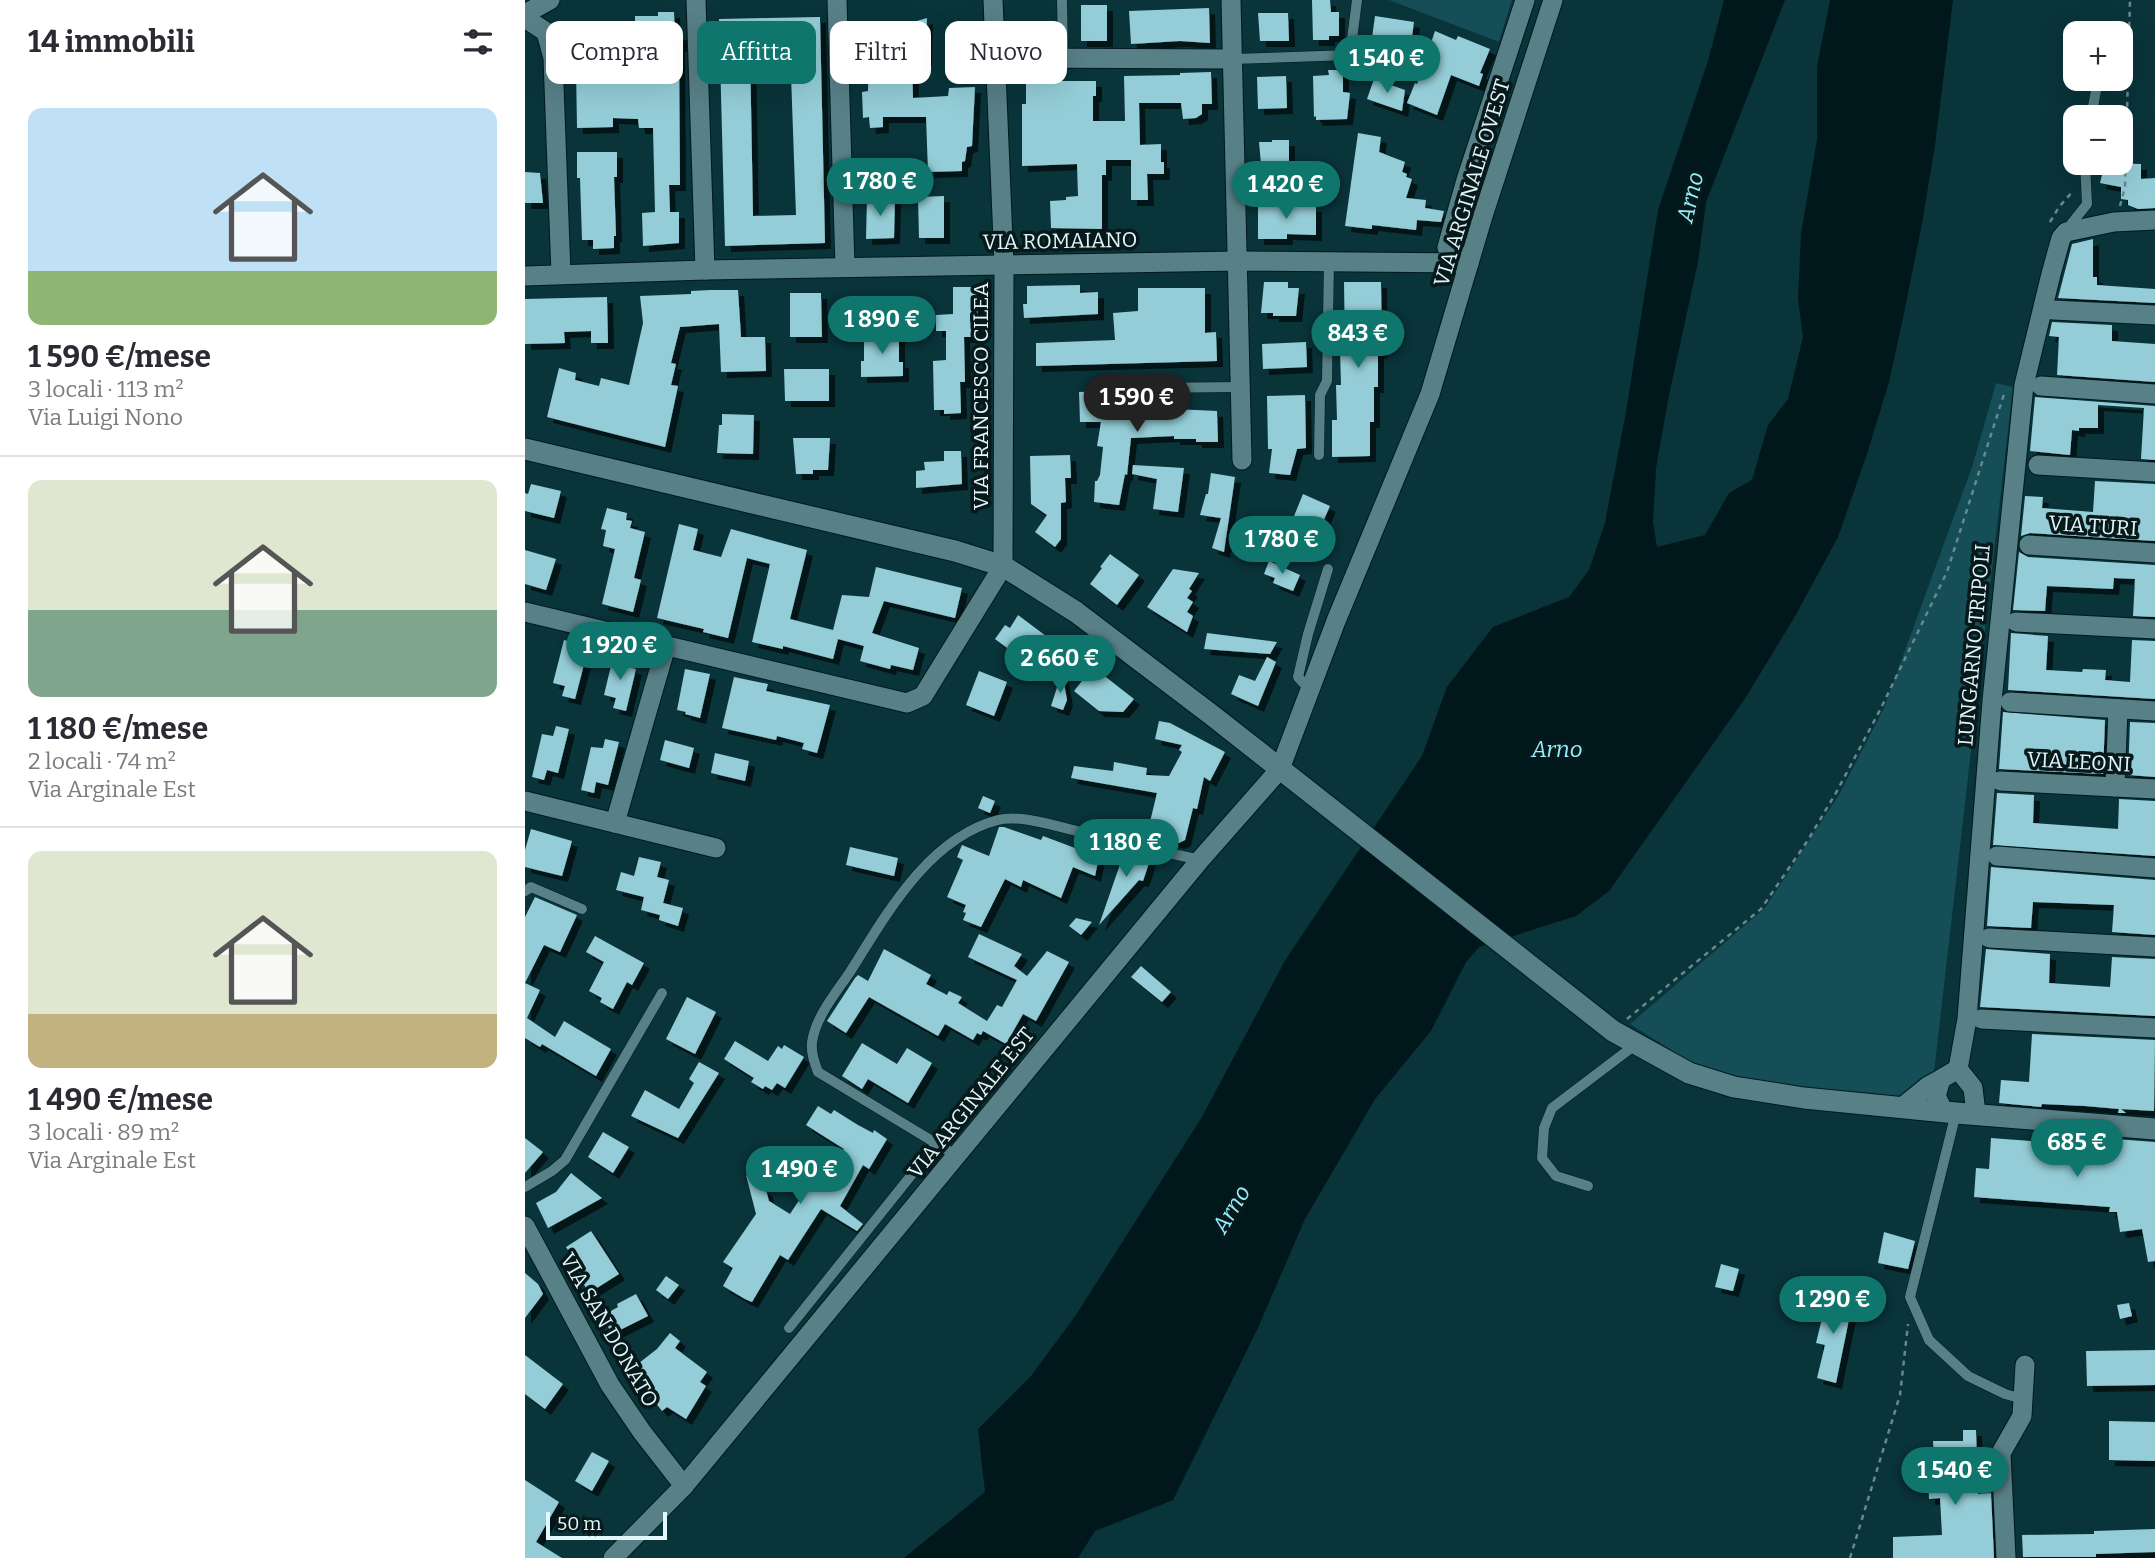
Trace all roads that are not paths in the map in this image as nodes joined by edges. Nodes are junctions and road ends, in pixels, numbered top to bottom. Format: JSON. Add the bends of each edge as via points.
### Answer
{"nodes":[{"id":1,"x":550,"y":0,"type":"edge"},
{"id":2,"x":696,"y":0,"type":"edge"},
{"id":3,"x":837,"y":0,"type":"edge"},
{"id":4,"x":993,"y":0,"type":"edge"},
{"id":5,"x":1062,"y":0,"type":"edge"},
{"id":6,"x":1231,"y":0,"type":"edge"},
{"id":7,"x":1357,"y":0,"type":"edge"},
{"id":8,"x":1525,"y":0,"type":"edge"},
{"id":9,"x":1552,"y":0,"type":"edge"},
{"id":10,"x":525,"y":16,"type":"edge"},
{"id":11,"x":992,"y":21,"type":"edge"},
{"id":12,"x":1062,"y":21,"type":"edge"},
{"id":13,"x":1067,"y":58,"type":"edge"},
{"id":14,"x":1232,"y":59,"type":"junction"},
{"id":15,"x":992,"y":84,"type":"edge"},
{"id":16,"x":2085,"y":175,"type":"edge"},
{"id":17,"x":2155,"y":220,"type":"edge"},
{"id":18,"x":2057,"y":228,"type":"junction"},
{"id":19,"x":1238,"y":261,"type":"junction"},
{"id":20,"x":1329,"y":261,"type":"junction"},
{"id":21,"x":1469,"y":263,"type":"junction"},
{"id":22,"x":1004,"y":265,"type":"junction"},
{"id":23,"x":845,"y":267,"type":"junction"},
{"id":24,"x":705,"y":270,"type":"junction"},
{"id":25,"x":561,"y":274,"type":"junction"},
{"id":26,"x":525,"y":276,"type":"edge"},
{"id":27,"x":2053,"y":310,"type":"dead end"},
{"id":28,"x":2155,"y":316,"type":"edge"},
{"id":29,"x":2041,"y":386,"type":"dead end"},
{"id":30,"x":1241,"y":387,"type":"junction"},
{"id":31,"x":1141,"y":388,"type":"dead end"},
{"id":32,"x":2155,"y":394,"type":"edge"},
{"id":33,"x":525,"y":449,"type":"edge"},
{"id":34,"x":1319,"y":455,"type":"dead end"},
{"id":35,"x":1242,"y":460,"type":"dead end"},
{"id":36,"x":2038,"y":465,"type":"dead end"},
{"id":37,"x":2155,"y":472,"type":"edge"},
{"id":38,"x":2029,"y":545,"type":"dead end"},
{"id":39,"x":2155,"y":553,"type":"edge"},
{"id":40,"x":1003,"y":566,"type":"junction"},
{"id":41,"x":1328,"y":569,"type":"dead end"},
{"id":42,"x":525,"y":612,"type":"edge"},
{"id":43,"x":2016,"y":622,"type":"dead end"},
{"id":44,"x":2155,"y":629,"type":"edge"},
{"id":45,"x":666,"y":646,"type":"junction"},
{"id":46,"x":1310,"y":690,"type":"junction"},
{"id":47,"x":2001,"y":701,"type":"junction"},
{"id":48,"x":2118,"y":709,"type":"junction"},
{"id":49,"x":2155,"y":711,"type":"edge"},
{"id":50,"x":1280,"y":769,"type":"junction"},
{"id":51,"x":2000,"y":781,"type":"dead end"},
{"id":52,"x":2115,"y":787,"type":"junction"},
{"id":53,"x":2155,"y":789,"type":"edge"},
{"id":54,"x":525,"y":801,"type":"edge"},
{"id":55,"x":615,"y":824,"type":"junction"},
{"id":56,"x":716,"y":848,"type":"dead end"},
{"id":57,"x":1997,"y":856,"type":"dead end"},
{"id":58,"x":1200,"y":860,"type":"junction"},
{"id":59,"x":2155,"y":868,"type":"edge"},
{"id":60,"x":525,"y":891,"type":"edge"},
{"id":61,"x":582,"y":909,"type":"dead end"},
{"id":62,"x":1989,"y":938,"type":"dead end"},
{"id":63,"x":2155,"y":947,"type":"edge"},
{"id":64,"x":662,"y":993,"type":"dead end"},
{"id":65,"x":1981,"y":1019,"type":"dead end"},
{"id":66,"x":2155,"y":1028,"type":"edge"},
{"id":67,"x":1635,"y":1044,"type":"junction"},
{"id":68,"x":1949,"y":1074,"type":"junction"},
{"id":69,"x":1901,"y":1108,"type":"junction"},
{"id":70,"x":1958,"y":1113,"type":"junction"},
{"id":71,"x":2155,"y":1129,"type":"edge"},
{"id":72,"x":937,"y":1143,"type":"junction"},
{"id":73,"x":957,"y":1156,"type":"junction"},
{"id":74,"x":1588,"y":1186,"type":"dead end"},
{"id":75,"x":525,"y":1187,"type":"edge"},
{"id":76,"x":525,"y":1226,"type":"edge"},
{"id":77,"x":789,"y":1328,"type":"dead end"},
{"id":78,"x":2025,"y":1365,"type":"dead end"},
{"id":79,"x":2023,"y":1399,"type":"junction"},
{"id":80,"x":684,"y":1486,"type":"junction"},
{"id":81,"x":613,"y":1558,"type":"edge"},
{"id":82,"x":2006,"y":1558,"type":"edge"}],
"edges":[{"from":1,"to":10,"type":"street"},
{"from":2,"to":24,"type":"street"},
{"from":3,"to":23,"type":"street"},
{"from":4,"to":11,"type":"street","name":"VIA FRANCESCO CILEA"},
{"from":5,"to":12,"type":"lane"},
{"from":6,"to":14,"type":"street"},
{"from":7,"to":14,"type":"lane","via":[[1350,55]]},
{"from":8,"to":21,"type":"street","via":[[1447,247]]},
{"from":9,"to":21,"type":"street","name":"VIA ARGINALE OVEST"},
{"from":10,"to":25,"type":"street","via":[[546,32],[553,58]]},
{"from":13,"to":14,"type":"street"},
{"from":14,"to":19,"type":"street"},
{"from":15,"to":22,"type":"street","name":"VIA FRANCESCO CILEA"},
{"from":16,"to":18,"type":"lane","via":[[2087,204]]},
{"from":17,"to":18,"type":"street"},
{"from":18,"to":47,"type":"street","name":"LUNGARNO TRIPOLI","via":[[2061,238],[2024,385]]},
{"from":19,"to":20,"type":"street","name":"VIA ROMAIANO"},
{"from":19,"to":22,"type":"street","name":"VIA ROMAIANO"},
{"from":19,"to":30,"type":"street"},
{"from":20,"to":21,"type":"street","name":"VIA ROMAIANO"},
{"from":20,"to":34,"type":"lane","via":[[1327,381],[1319,395]]},
{"from":21,"to":46,"type":"street","name":"VIA ARGINALE OVEST","via":[[1430,394]]},
{"from":22,"to":23,"type":"street","name":"VIA ROMAIANO"},
{"from":22,"to":40,"type":"street","name":"VIA FRANCESCO CILEA"},
{"from":23,"to":24,"type":"street","name":"VIA ROMAIANO"},
{"from":24,"to":25,"type":"street","name":"VIA ROMAIANO"},
{"from":25,"to":26,"type":"street","name":"VIA ROMAIANO"},
{"from":27,"to":28,"type":"street"},
{"from":29,"to":32,"type":"street"},
{"from":30,"to":31,"type":"lane"},
{"from":30,"to":35,"type":"street"},
{"from":33,"to":40,"type":"main road"},
{"from":36,"to":37,"type":"street"},
{"from":38,"to":39,"type":"street","name":"VIA TURI"},
{"from":40,"to":45,"type":"street","via":[[923,696],[907,703]]},
{"from":40,"to":50,"type":"main road","via":[[1076,612]]},
{"from":41,"to":46,"type":"lane","via":[[1298,677]]},
{"from":42,"to":45,"type":"street"},
{"from":43,"to":44,"type":"street"},
{"from":45,"to":55,"type":"street"},
{"from":46,"to":50,"type":"street","name":"VIA ARGINALE OVEST"},
{"from":47,"to":48,"type":"street"},
{"from":47,"to":68,"type":"street","name":"LUNGARNO TRIPOLI","via":[[1967,1019]]},
{"from":48,"to":49,"type":"street"},
{"from":48,"to":52,"type":"street"},
{"from":50,"to":58,"type":"street","name":"VIA ARGINALE EST"},
{"from":50,"to":67,"type":"main road"},
{"from":51,"to":52,"type":"street","name":"VIA LEONI"},
{"from":52,"to":53,"type":"street","name":"VIA LEONI"},
{"from":54,"to":55,"type":"street"},
{"from":55,"to":56,"type":"street"},
{"from":57,"to":59,"type":"street"},
{"from":58,"to":72,"type":"lane","via":[[1054,826],[999,819],[963,834],[900,893],[823,1014],[812,1039],[811,1056],[818,1072]]},
{"from":58,"to":73,"type":"street","name":"VIA ARGINALE EST"},
{"from":60,"to":61,"type":"lane","via":[[531,887]]},
{"from":62,"to":63,"type":"street"},
{"from":64,"to":75,"type":"lane","via":[[565,1160]]},
{"from":65,"to":66,"type":"street"},
{"from":67,"to":69,"type":"main road","via":[[1717,1083]]},
{"from":67,"to":74,"type":"lane","via":[[1552,1108],[1544,1128],[1542,1158],[1556,1176]]},
{"from":68,"to":69,"type":"street"},
{"from":68,"to":70,"type":"street","name":"LUNGARNO TRIPOLI","via":[[1936,1096]]},
{"from":68,"to":70,"type":"street","via":[[1973,1088]]},
{"from":69,"to":70,"type":"main road"},
{"from":70,"to":71,"type":"main road"},
{"from":70,"to":79,"type":"lane","via":[[1910,1297],[1929,1340],[1968,1376]]},
{"from":72,"to":73,"type":"lane"},
{"from":72,"to":77,"type":"lane"},
{"from":73,"to":80,"type":"street","name":"VIA ARGINALE EST"},
{"from":76,"to":80,"type":"street","name":"VIA SAN DONATO","via":[[610,1385]]},
{"from":78,"to":79,"type":"street"},
{"from":79,"to":82,"type":"street","via":[[2022,1416],[2001,1453]]},
{"from":80,"to":81,"type":"street","name":"VIA ARGINALE EST"}]}
